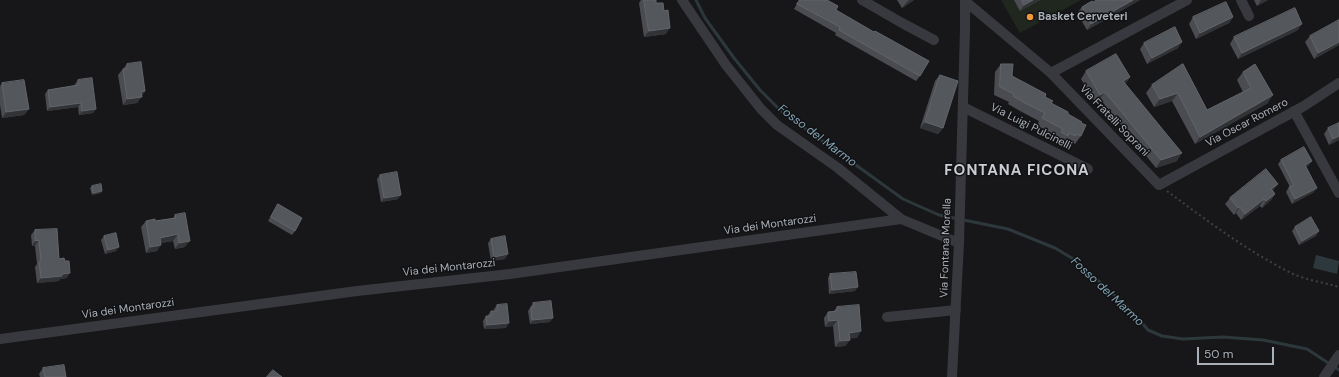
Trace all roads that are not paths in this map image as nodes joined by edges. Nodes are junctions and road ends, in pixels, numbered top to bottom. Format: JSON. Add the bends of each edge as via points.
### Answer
{"nodes":[{"id":1,"x":682,"y":0,"type":"edge"},
{"id":2,"x":862,"y":0,"type":"edge"},
{"id":3,"x":1188,"y":0,"type":"edge"},
{"id":4,"x":1240,"y":0,"type":"edge"},
{"id":5,"x":965,"y":1,"type":"edge"},
{"id":6,"x":1249,"y":16,"type":"dead end"},
{"id":7,"x":934,"y":40,"type":"dead end"},
{"id":8,"x":1051,"y":73,"type":"junction"},
{"id":9,"x":1339,"y":84,"type":"edge"},
{"id":10,"x":963,"y":107,"type":"junction"},
{"id":11,"x":1294,"y":111,"type":"junction"},
{"id":12,"x":1088,"y":170,"type":"dead end"},
{"id":13,"x":1162,"y":183,"type":"joint"},
{"id":14,"x":1339,"y":193,"type":"edge"},
{"id":15,"x":901,"y":219,"type":"junction"},
{"id":16,"x":959,"y":238,"type":"junction"},
{"id":17,"x":956,"y":310,"type":"junction"},
{"id":18,"x":887,"y":317,"type":"dead end"},
{"id":19,"x":0,"y":338,"type":"edge"},
{"id":20,"x":1338,"y":356,"type":"edge"},
{"id":21,"x":1326,"y":375,"type":"edge"},
{"id":22,"x":952,"y":377,"type":"edge"}],
"edges":[{"from":1,"to":15,"type":"street","via":[[726,65],[772,120],[838,168]]},
{"from":2,"to":7,"type":"street"},
{"from":3,"to":8,"type":"street"},
{"from":4,"to":6,"type":"street"},
{"from":5,"to":8,"type":"street","name":"Via Fratelli Soprani"},
{"from":5,"to":10,"type":"street","name":"Via Fontana Morella"},
{"from":8,"to":13,"type":"street","name":"Via Fratelli Soprani"},
{"from":9,"to":11,"type":"street","name":"Via Oscar Romero"},
{"from":10,"to":12,"type":"street","name":"Via Luigi Pulcinelli"},
{"from":10,"to":16,"type":"street","name":"Via Fontana Morella"},
{"from":11,"to":13,"type":"street","name":"Via Oscar Romero"},
{"from":11,"to":14,"type":"street"},
{"from":15,"to":16,"type":"street"},
{"from":15,"to":19,"type":"street","name":"Via dei Montarozzi","via":[[510,274],[357,291]]},
{"from":16,"to":17,"type":"street","name":"Via Fontana Morella"},
{"from":17,"to":18,"type":"street"},
{"from":17,"to":22,"type":"street","name":"Via Fontana Morella"},
{"from":20,"to":21,"type":"street"}]}
